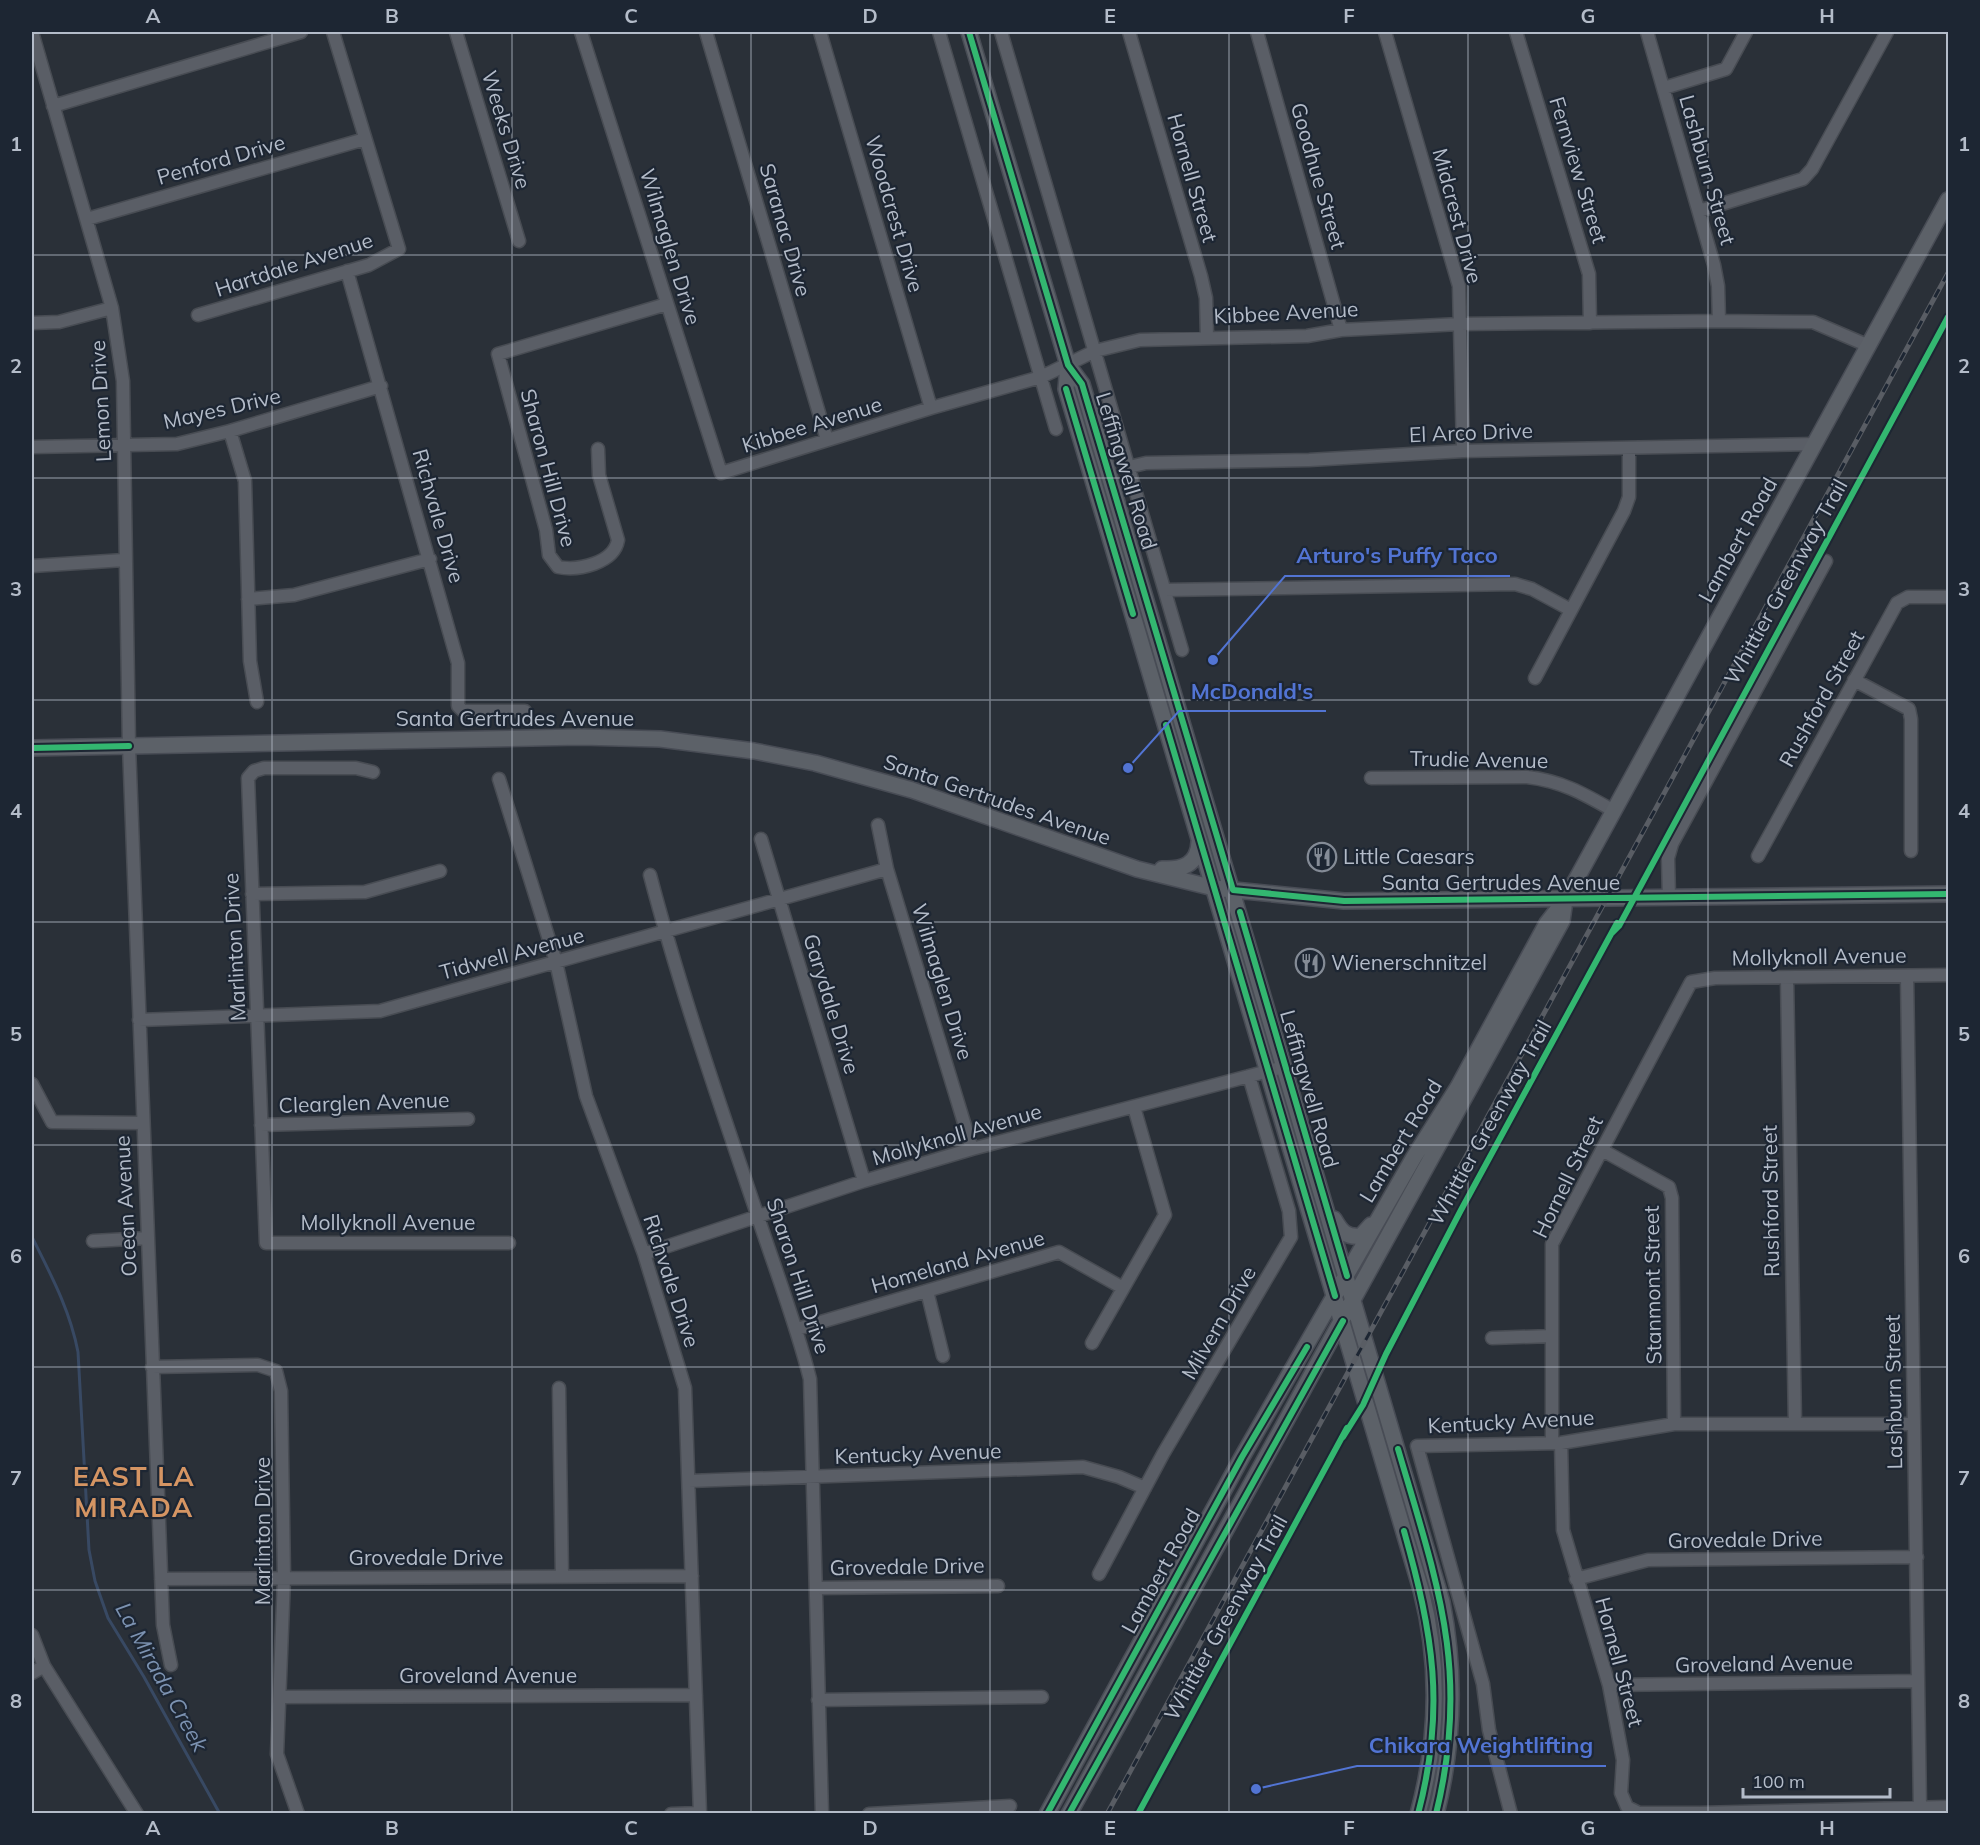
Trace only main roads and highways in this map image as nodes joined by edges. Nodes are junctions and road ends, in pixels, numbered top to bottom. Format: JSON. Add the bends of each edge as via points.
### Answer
{"nodes":[{"id":1,"x":969,"y":32,"type":"edge"},
{"id":2,"x":1948,"y":200,"type":"edge"},
{"id":3,"x":1068,"y":365,"type":"junction"},
{"id":4,"x":32,"y":748,"type":"edge"},
{"id":5,"x":1198,"y":833,"type":"junction"},
{"id":6,"x":1137,"y":869,"type":"junction"},
{"id":7,"x":1214,"y":888,"type":"junction"},
{"id":8,"x":1233,"y":890,"type":"junction"},
{"id":9,"x":1948,"y":894,"type":"edge"},
{"id":10,"x":1565,"y":900,"type":"junction"},
{"id":11,"x":1392,"y":1195,"type":"junction"},
{"id":12,"x":1326,"y":1203,"type":"junction"},
{"id":13,"x":1347,"y":1276,"type":"junction"},
{"id":14,"x":1335,"y":1296,"type":"junction"},
{"id":15,"x":1354,"y":1300,"type":"junction"},
{"id":16,"x":1343,"y":1321,"type":"junction"},
{"id":17,"x":1353,"y":1356,"type":"junction"},
{"id":18,"x":1302,"y":1394,"type":"junction"},
{"id":19,"x":1047,"y":1814,"type":"edge"},
{"id":20,"x":1069,"y":1814,"type":"edge"},
{"id":21,"x":1418,"y":1814,"type":"edge"},
{"id":22,"x":1436,"y":1814,"type":"edge"}],
"edges":[{"from":1,"to":3,"type":"main road","name":"Leffingwell Road"},
{"from":2,"to":10,"type":"main road","name":"Lambert Road"},
{"from":3,"to":5,"type":"main road","name":"Leffingwell Road","via":[[1066,388]]},
{"from":3,"to":8,"type":"main road","name":"Leffingwell Road","via":[[1082,384]]},
{"from":4,"to":6,"type":"main road","name":"Santa Gertrudes Avenue","via":[[580,737],[660,739],[754,750],[912,790]]},
{"from":5,"to":6,"type":"main road","via":[[1197,854],[1186,867]]},
{"from":5,"to":7,"type":"main road","name":"Leffingwell Road"},
{"from":6,"to":7,"type":"main road","name":"Santa Gertrudes Avenue"},
{"from":7,"to":8,"type":"main road","name":"Santa Gertrudes Avenue"},
{"from":7,"to":14,"type":"main road","name":"Leffingwell Road"},
{"from":8,"to":10,"type":"main road","name":"Santa Gertrudes Avenue","via":[[1344,901]]},
{"from":8,"to":12,"type":"main road","name":"Leffingwell Road"},
{"from":9,"to":10,"type":"main road","name":"Santa Gertrudes Avenue"},
{"from":10,"to":11,"type":"main road","name":"Lambert Road","via":[[1546,923],[1458,1087]]},
{"from":10,"to":15,"type":"main road","name":"Lambert Road","via":[[1563,921]]},
{"from":11,"to":12,"type":"main road","via":[[1366,1233],[1355,1237],[1342,1232]]},
{"from":11,"to":13,"type":"main road","name":"Lambert Road"},
{"from":12,"to":13,"type":"main road","name":"Leffingwell Road"},
{"from":13,"to":14,"type":"main road","name":"Lambert Road"},
{"from":13,"to":15,"type":"main road","name":"Leffingwell Road"},
{"from":14,"to":16,"type":"main road","name":"Leffingwell Road"},
{"from":14,"to":19,"type":"main road","name":"Lambert Road","via":[[1242,1457]]},
{"from":15,"to":16,"type":"main road","name":"Lambert Road"},
{"from":15,"to":22,"type":"main road","name":"Leffingwell Road","via":[[1445,1618],[1451,1720]]},
{"from":16,"to":17,"type":"main road","name":"Leffingwell Road"},
{"from":16,"to":18,"type":"main road","name":"Lambert Road"},
{"from":17,"to":18,"type":"main road","via":[[1338,1354],[1331,1359]]},
{"from":17,"to":21,"type":"main road","name":"Leffingwell Road","via":[[1421,1590],[1432,1649],[1433,1727]]},
{"from":18,"to":20,"type":"main road","name":"Lambert Road"}]}
